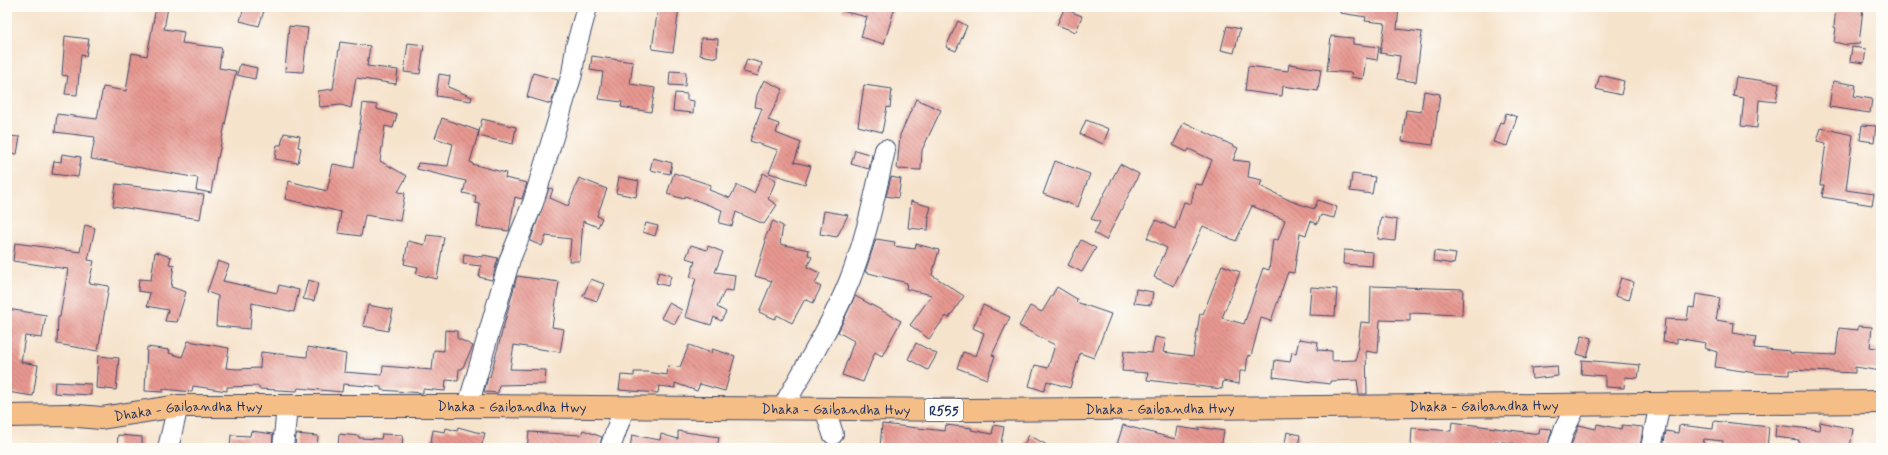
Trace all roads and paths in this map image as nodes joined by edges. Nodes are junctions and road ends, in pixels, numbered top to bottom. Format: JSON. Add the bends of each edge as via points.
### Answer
{"nodes":[{"id":1,"x":587,"y":7,"type":"edge"},
{"id":2,"x":885,"y":150,"type":"dead end"},
{"id":3,"x":1881,"y":402,"type":"edge"},
{"id":4,"x":1577,"y":404,"type":"junction"},
{"id":5,"x":1660,"y":404,"type":"junction"},
{"id":6,"x":178,"y":406,"type":"junction"},
{"id":7,"x":468,"y":406,"type":"junction"},
{"id":8,"x":287,"y":407,"type":"junction"},
{"id":9,"x":624,"y":408,"type":"junction"},
{"id":10,"x":782,"y":409,"type":"junction"},
{"id":11,"x":825,"y":409,"type":"junction"},
{"id":12,"x":7,"y":416,"type":"edge"},
{"id":13,"x":833,"y":434,"type":"dead end"},
{"id":14,"x":168,"y":448,"type":"edge"},
{"id":15,"x":283,"y":448,"type":"edge"},
{"id":16,"x":610,"y":448,"type":"edge"},
{"id":17,"x":1558,"y":448,"type":"edge"},
{"id":18,"x":1651,"y":448,"type":"edge"}],
"edges":[{"from":1,"to":7,"type":"street","via":[[572,74],[533,203],[510,259]]},
{"from":2,"to":10,"type":"street","via":[[868,225],[849,282],[827,328]]},
{"from":3,"to":5,"type":"main road","name":"Dhaka - Gaibandha Hwy","number":"R555"},
{"from":4,"to":5,"type":"main road","name":"Dhaka - Gaibandha Hwy","number":"R555"},
{"from":4,"to":11,"type":"main road","name":"Dhaka - Gaibandha Hwy","number":"R555","via":[[979,410]]},
{"from":4,"to":17,"type":"street"},
{"from":5,"to":18,"type":"street"},
{"from":6,"to":8,"type":"main road","name":"Dhaka - Gaibandha Hwy","number":"R555"},
{"from":6,"to":12,"type":"main road","name":"Dhaka - Gaibandha Hwy","number":"R555","via":[[101,418],[67,415]]},
{"from":6,"to":14,"type":"street"},
{"from":7,"to":8,"type":"main road","name":"Dhaka - Gaibandha Hwy","number":"R555"},
{"from":7,"to":9,"type":"main road","name":"Dhaka - Gaibandha Hwy","number":"R555"},
{"from":8,"to":15,"type":"street"},
{"from":9,"to":10,"type":"main road","name":"Dhaka - Gaibandha Hwy","number":"R555"},
{"from":9,"to":16,"type":"street"},
{"from":10,"to":11,"type":"main road","name":"Dhaka - Gaibandha Hwy","number":"R555"},
{"from":11,"to":13,"type":"street"}]}
